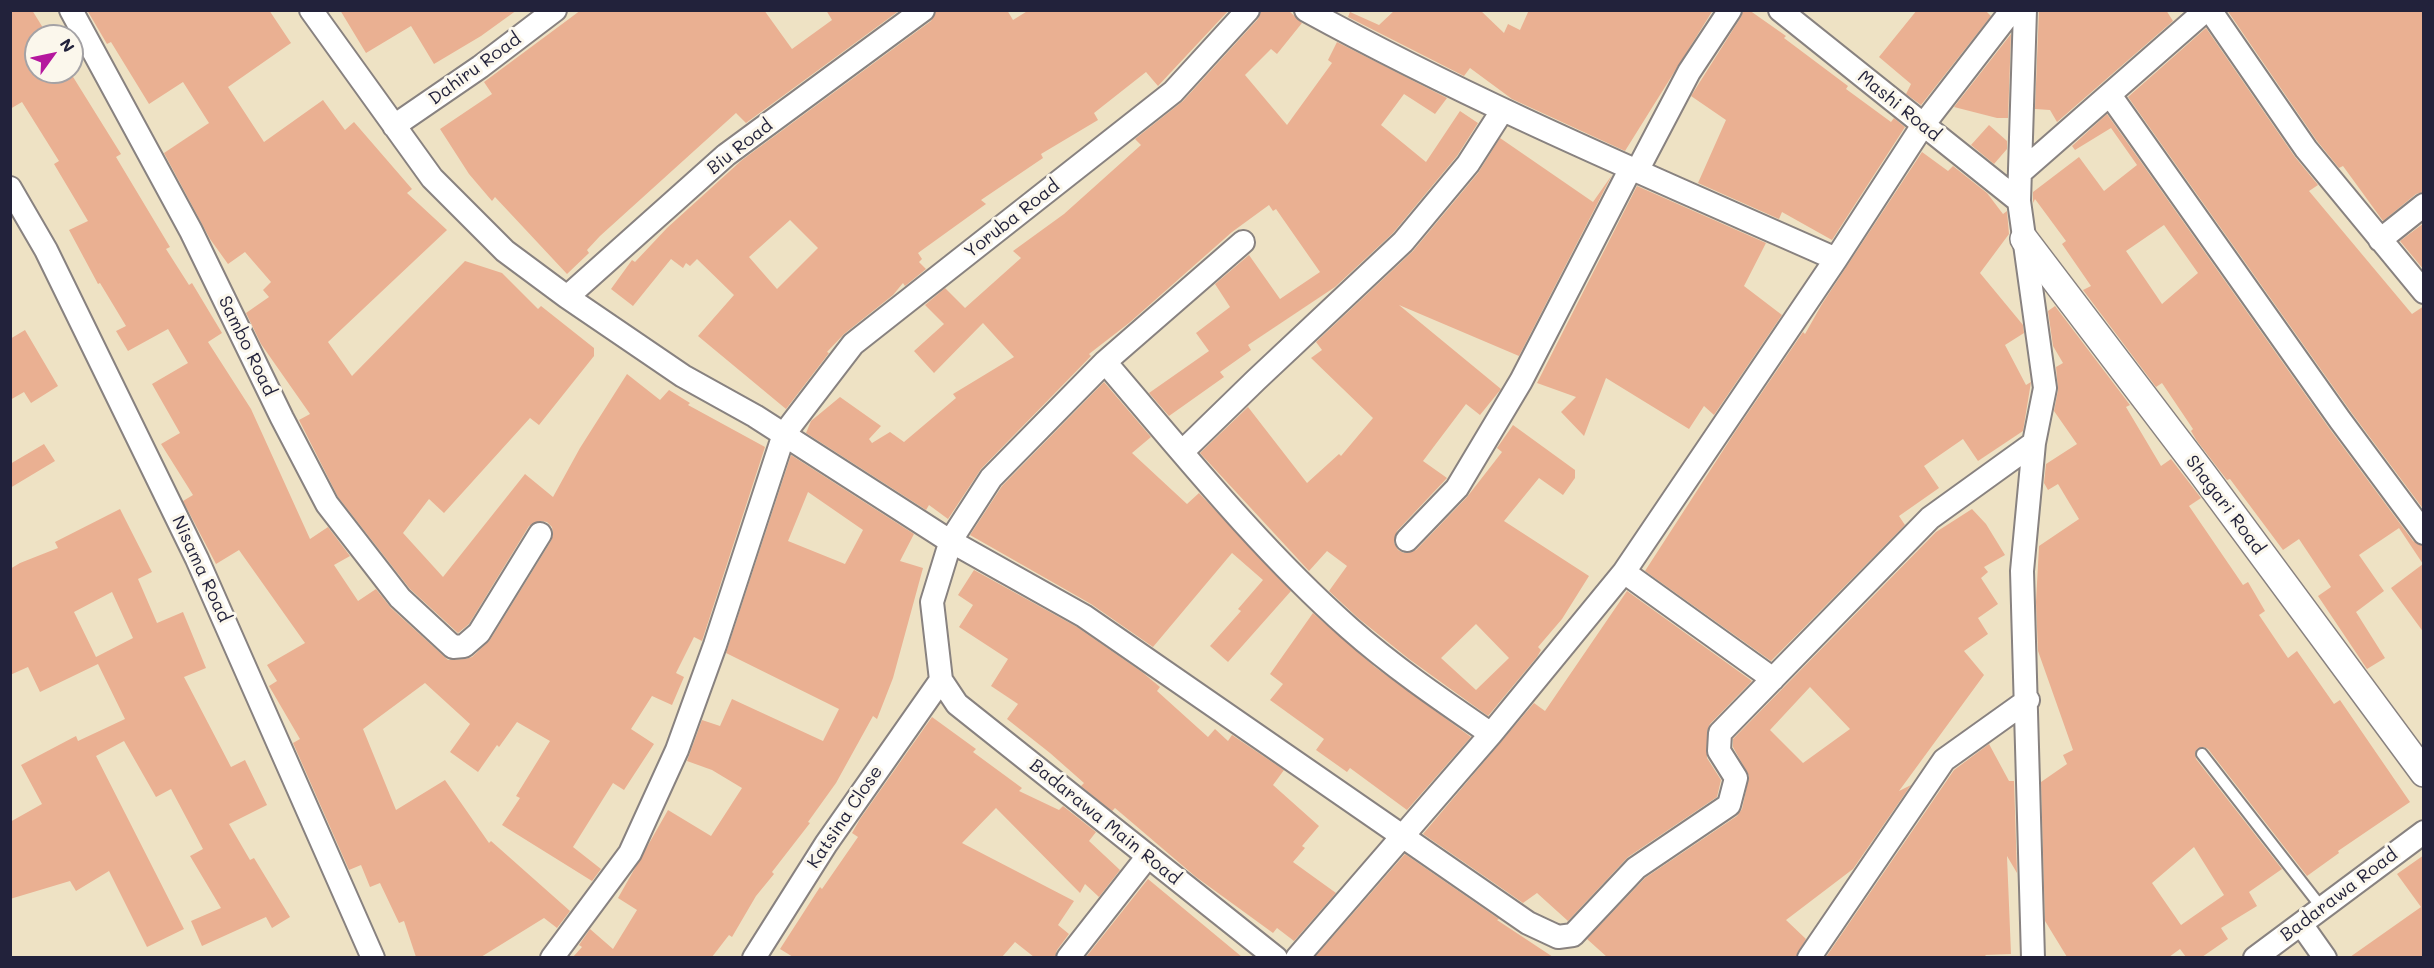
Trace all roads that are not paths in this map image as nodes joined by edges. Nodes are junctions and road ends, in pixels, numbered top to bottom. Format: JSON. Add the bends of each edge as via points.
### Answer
{"nodes":[{"id":1,"x":71,"y":10,"type":"edge"},
{"id":2,"x":311,"y":10,"type":"edge"},
{"id":3,"x":555,"y":10,"type":"edge"},
{"id":4,"x":923,"y":10,"type":"edge"},
{"id":5,"x":1248,"y":10,"type":"edge"},
{"id":6,"x":1306,"y":10,"type":"edge"},
{"id":7,"x":1730,"y":10,"type":"edge"},
{"id":8,"x":1780,"y":10,"type":"edge"},
{"id":9,"x":2012,"y":10,"type":"edge"},
{"id":10,"x":2025,"y":10,"type":"edge"},
{"id":11,"x":2208,"y":10,"type":"edge"},
{"id":12,"x":2110,"y":95,"type":"junction"},
{"id":13,"x":1502,"y":111,"type":"junction"},
{"id":14,"x":1923,"y":125,"type":"junction"},
{"id":15,"x":394,"y":126,"type":"junction"},
{"id":16,"x":1634,"y":169,"type":"junction"},
{"id":17,"x":2021,"y":172,"type":"junction"},
{"id":18,"x":10,"y":188,"type":"edge"},
{"id":19,"x":2019,"y":201,"type":"junction"},
{"id":20,"x":2424,"y":205,"type":"edge"},
{"id":21,"x":2024,"y":239,"type":"junction"},
{"id":22,"x":2380,"y":240,"type":"junction"},
{"id":23,"x":1243,"y":242,"type":"dead end"},
{"id":24,"x":1836,"y":259,"type":"junction"},
{"id":25,"x":2424,"y":292,"type":"edge"},
{"id":26,"x":567,"y":297,"type":"junction"},
{"id":27,"x":1105,"y":362,"type":"junction"},
{"id":28,"x":784,"y":434,"type":"junction"},
{"id":29,"x":2034,"y":443,"type":"junction"},
{"id":30,"x":1182,"y":452,"type":"junction"},
{"id":31,"x":2424,"y":533,"type":"edge"},
{"id":32,"x":540,"y":534,"type":"dead end"},
{"id":33,"x":951,"y":540,"type":"junction"},
{"id":34,"x":1407,"y":540,"type":"dead end"},
{"id":35,"x":1624,"y":572,"type":"junction"},
{"id":36,"x":1773,"y":679,"type":"junction"},
{"id":37,"x":941,"y":680,"type":"junction"},
{"id":38,"x":2028,"y":700,"type":"junction"},
{"id":39,"x":1491,"y":734,"type":"junction"},
{"id":40,"x":2202,"y":754,"type":"dead end"},
{"id":41,"x":2424,"y":773,"type":"edge"},
{"id":42,"x":2424,"y":832,"type":"edge"},
{"id":43,"x":1401,"y":837,"type":"junction"},
{"id":44,"x":1148,"y":856,"type":"junction"},
{"id":45,"x":2322,"y":908,"type":"junction"},
{"id":46,"x":2301,"y":924,"type":"junction"},
{"id":47,"x":373,"y":957,"type":"edge"},
{"id":48,"x":552,"y":957,"type":"edge"},
{"id":49,"x":754,"y":957,"type":"edge"},
{"id":50,"x":1068,"y":957,"type":"edge"},
{"id":51,"x":1276,"y":957,"type":"edge"},
{"id":52,"x":1297,"y":957,"type":"edge"},
{"id":53,"x":1809,"y":957,"type":"edge"},
{"id":54,"x":2033,"y":957,"type":"edge"},
{"id":55,"x":2255,"y":957,"type":"edge"},
{"id":56,"x":2325,"y":957,"type":"edge"}],
"edges":[{"from":1,"to":32,"type":"street","name":"Sambo Road","via":[[191,231],[327,504],[400,598],[453,647],[464,646],[479,633]]},
{"from":2,"to":15,"type":"street"},
{"from":3,"to":15,"type":"street","name":"Dahiru Road"},
{"from":4,"to":26,"type":"street","name":"Biu Road","via":[[726,155]]},
{"from":5,"to":28,"type":"street","name":"Yoruba Road","via":[[1173,92],[853,344]]},
{"from":6,"to":13,"type":"street"},
{"from":7,"to":16,"type":"street","via":[[1689,72]]},
{"from":8,"to":14,"type":"street","name":"Mashi Road"},
{"from":9,"to":14,"type":"street"},
{"from":10,"to":17,"type":"street"},
{"from":11,"to":12,"type":"street"},
{"from":11,"to":22,"type":"street","via":[[2306,149]]},
{"from":12,"to":17,"type":"street"},
{"from":12,"to":31,"type":"street"},
{"from":13,"to":16,"type":"street"},
{"from":13,"to":30,"type":"street","via":[[1468,164],[1403,242]]},
{"from":14,"to":19,"type":"street","name":"Mashi Road"},
{"from":14,"to":24,"type":"street"},
{"from":15,"to":26,"type":"street","via":[[432,178],[505,250]]},
{"from":16,"to":24,"type":"street"},
{"from":16,"to":34,"type":"street","via":[[1515,390],[1457,488]]},
{"from":17,"to":19,"type":"street"},
{"from":18,"to":47,"type":"street","name":"Nisama Road","via":[[46,250],[197,559]]},
{"from":19,"to":21,"type":"street"},
{"from":20,"to":22,"type":"street"},
{"from":21,"to":29,"type":"street","via":[[2045,388]]},
{"from":21,"to":41,"type":"street","name":"Shagari Road"},
{"from":22,"to":25,"type":"street"},
{"from":23,"to":27,"type":"street"},
{"from":24,"to":35,"type":"street"},
{"from":26,"to":28,"type":"street","via":[[683,376]]},
{"from":27,"to":30,"type":"street"},
{"from":27,"to":33,"type":"street","via":[[991,478]]},
{"from":28,"to":33,"type":"street"},
{"from":28,"to":48,"type":"street","name":"Yoruba Road","via":[[715,645],[672,760],[630,853]]},
{"from":29,"to":36,"type":"street","via":[[1930,518]]},
{"from":29,"to":38,"type":"street","via":[[2022,571]]},
{"from":30,"to":39,"type":"street","via":[[1259,539],[1349,628]]},
{"from":33,"to":37,"type":"street","via":[[932,602]]},
{"from":33,"to":43,"type":"street","via":[[1084,616]]},
{"from":35,"to":36,"type":"street"},
{"from":35,"to":39,"type":"street"},
{"from":36,"to":43,"type":"street","via":[[1720,734],[1719,751],[1736,778],[1729,805],[1636,868],[1574,935],[1558,937],[1528,923]]},
{"from":37,"to":44,"type":"street","name":"Badarawa Main Road","via":[[957,704]]},
{"from":37,"to":49,"type":"street","name":"Katsina Close"},
{"from":38,"to":53,"type":"street","via":[[1944,760]]},
{"from":38,"to":54,"type":"street"},
{"from":39,"to":43,"type":"street"},
{"from":40,"to":45,"type":"lane"},
{"from":42,"to":45,"type":"street","name":"Badarawa Road"},
{"from":43,"to":52,"type":"street"},
{"from":44,"to":50,"type":"street"},
{"from":44,"to":51,"type":"street","name":"Badarawa Main Road"},
{"from":45,"to":46,"type":"street","name":"Badarawa Road"},
{"from":46,"to":55,"type":"street","name":"Badarawa Road"},
{"from":46,"to":56,"type":"street"}]}
